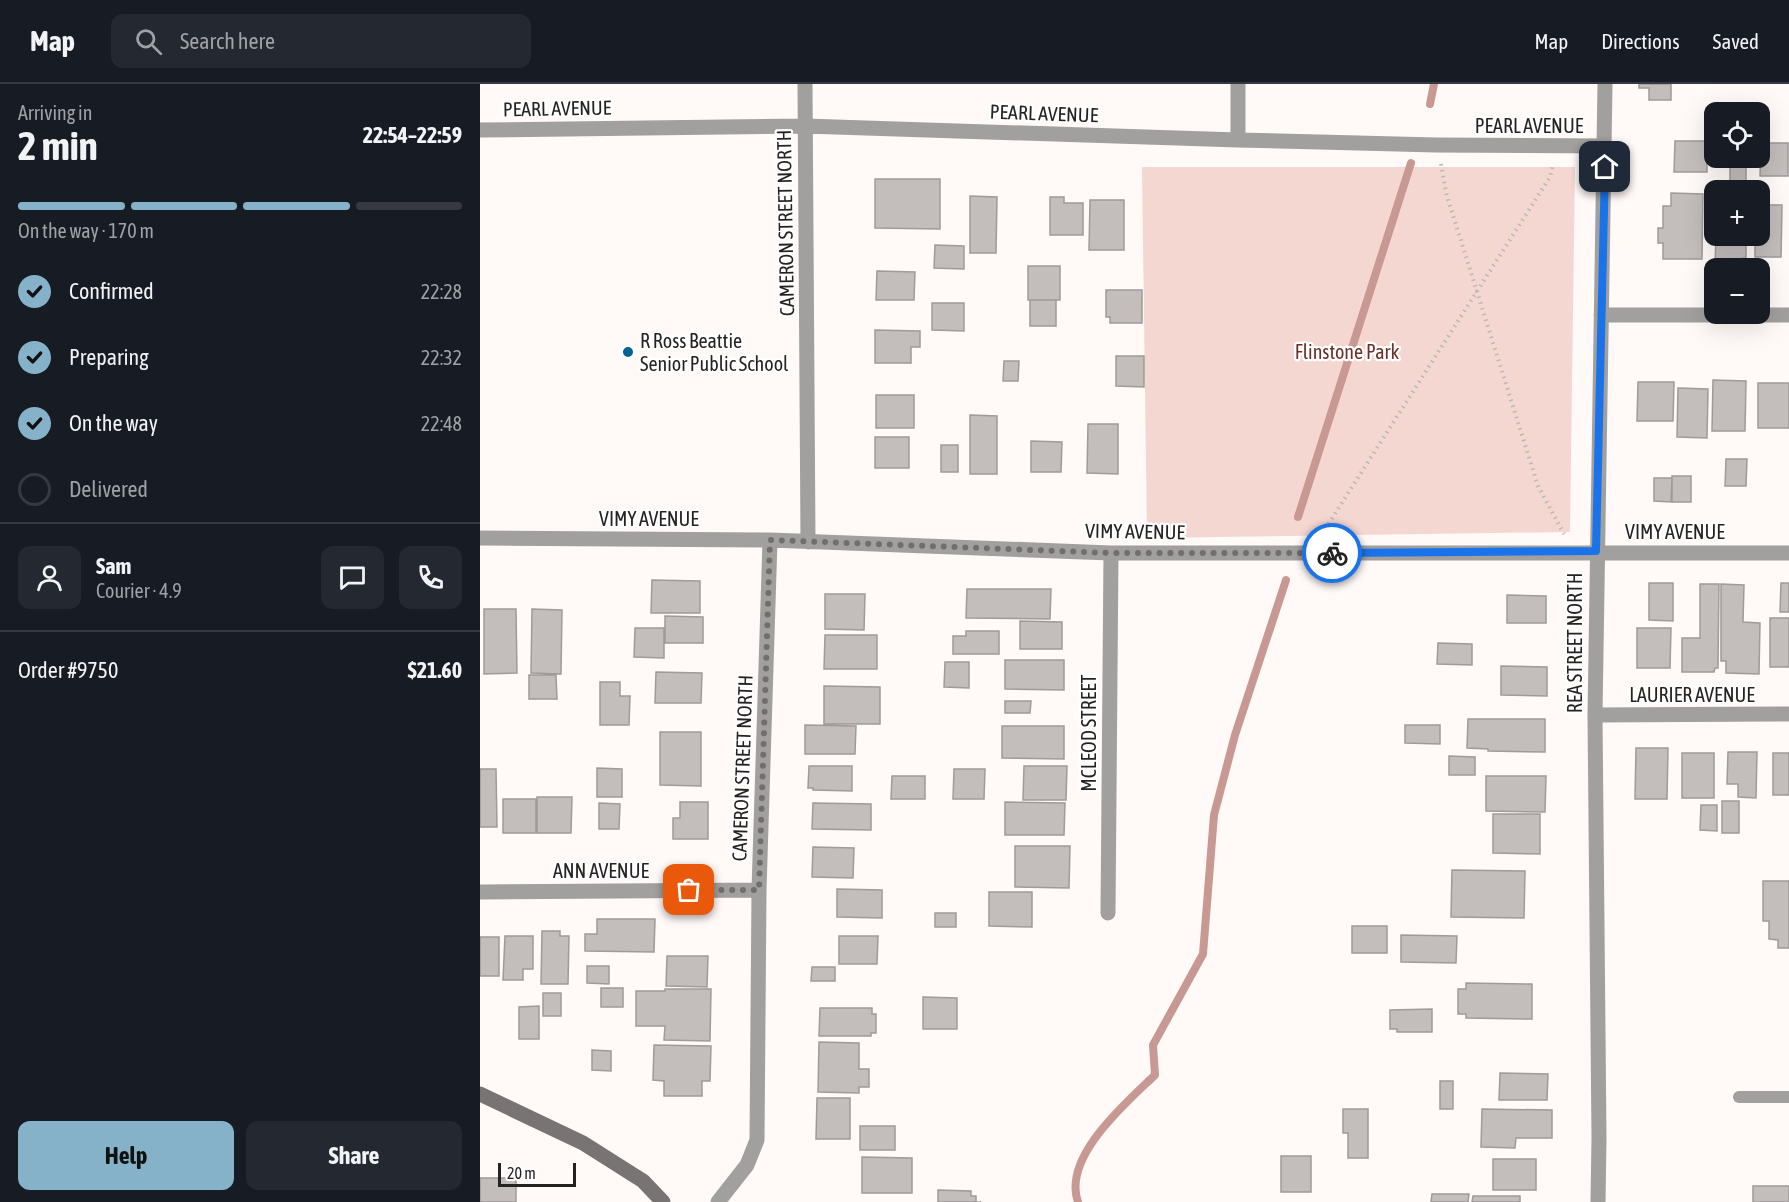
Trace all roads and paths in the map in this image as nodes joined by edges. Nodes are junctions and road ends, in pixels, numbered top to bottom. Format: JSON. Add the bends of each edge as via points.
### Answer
{"nodes":[{"id":1,"x":805,"y":84,"type":"edge"},
{"id":2,"x":1238,"y":84,"type":"edge"},
{"id":3,"x":1605,"y":84,"type":"edge"},
{"id":4,"x":805,"y":126,"type":"junction"},
{"id":5,"x":480,"y":130,"type":"edge"},
{"id":6,"x":1238,"y":140,"type":"junction"},
{"id":7,"x":1440,"y":145,"type":"junction"},
{"id":8,"x":1558,"y":146,"type":"junction"},
{"id":9,"x":1606,"y":146,"type":"junction"},
{"id":10,"x":1476,"y":293,"type":"junction"},
{"id":11,"x":1601,"y":315,"type":"junction"},
{"id":12,"x":1789,"y":315,"type":"edge"},
{"id":13,"x":480,"y":538,"type":"edge"},
{"id":14,"x":770,"y":540,"type":"junction"},
{"id":15,"x":808,"y":542,"type":"junction"},
{"id":16,"x":1574,"y":551,"type":"junction"},
{"id":17,"x":1596,"y":551,"type":"junction"},
{"id":18,"x":1111,"y":553,"type":"junction"},
{"id":19,"x":1310,"y":553,"type":"junction"},
{"id":20,"x":1789,"y":553,"type":"edge"},
{"id":21,"x":1789,"y":714,"type":"edge"},
{"id":22,"x":1594,"y":715,"type":"junction"},
{"id":23,"x":759,"y":890,"type":"junction"},
{"id":24,"x":480,"y":892,"type":"edge"},
{"id":25,"x":1108,"y":913,"type":"dead end"},
{"id":26,"x":480,"y":1094,"type":"edge"},
{"id":27,"x":1739,"y":1097,"type":"dead end"},
{"id":28,"x":1789,"y":1097,"type":"edge"},
{"id":29,"x":663,"y":1202,"type":"edge"},
{"id":30,"x":718,"y":1202,"type":"edge"},
{"id":31,"x":1598,"y":1202,"type":"edge"}],
"edges":[{"from":1,"to":4,"type":"street","name":"CAMERON STREET NORTH"},
{"from":2,"to":6,"type":"street"},
{"from":3,"to":9,"type":"street","name":"REA STREET NORTH"},
{"from":4,"to":5,"type":"street","name":"PEARL AVENUE"},
{"from":4,"to":6,"type":"street","name":"PEARL AVENUE"},
{"from":4,"to":15,"type":"street","name":"CAMERON STREET NORTH"},
{"from":6,"to":7,"type":"street","name":"PEARL AVENUE"},
{"from":7,"to":8,"type":"street","name":"PEARL AVENUE"},
{"from":7,"to":10,"type":"path","via":[[1446,194]]},
{"from":8,"to":9,"type":"street","name":"PEARL AVENUE"},
{"from":8,"to":10,"type":"path","via":[[1550,177]]},
{"from":9,"to":11,"type":"street","name":"REA STREET NORTH"},
{"from":10,"to":16,"type":"path","via":[[1538,486]]},
{"from":10,"to":19,"type":"path"},
{"from":11,"to":12,"type":"street"},
{"from":11,"to":17,"type":"street","name":"REA STREET NORTH"},
{"from":13,"to":14,"type":"street","name":"VIMY AVENUE"},
{"from":14,"to":15,"type":"street","name":"VIMY AVENUE"},
{"from":14,"to":23,"type":"street","name":"CAMERON STREET NORTH"},
{"from":15,"to":18,"type":"street","name":"VIMY AVENUE"},
{"from":16,"to":17,"type":"street","name":"VIMY AVENUE"},
{"from":16,"to":19,"type":"street","name":"VIMY AVENUE"},
{"from":17,"to":20,"type":"street","name":"VIMY AVENUE"},
{"from":17,"to":22,"type":"street","name":"REA STREET NORTH"},
{"from":18,"to":19,"type":"street","name":"VIMY AVENUE"},
{"from":18,"to":25,"type":"street","name":"MCLEOD STREET"},
{"from":21,"to":22,"type":"street","name":"LAURIER AVENUE"},
{"from":22,"to":31,"type":"street","name":"REA STREET NORTH"},
{"from":23,"to":24,"type":"street","name":"ANN AVENUE"},
{"from":23,"to":30,"type":"street","name":"CAMERON STREET NORTH","via":[[757,1140],[747,1165]]},
{"from":26,"to":29,"type":"main road","via":[[583,1143],[643,1181]]},
{"from":27,"to":28,"type":"lane"}]}
